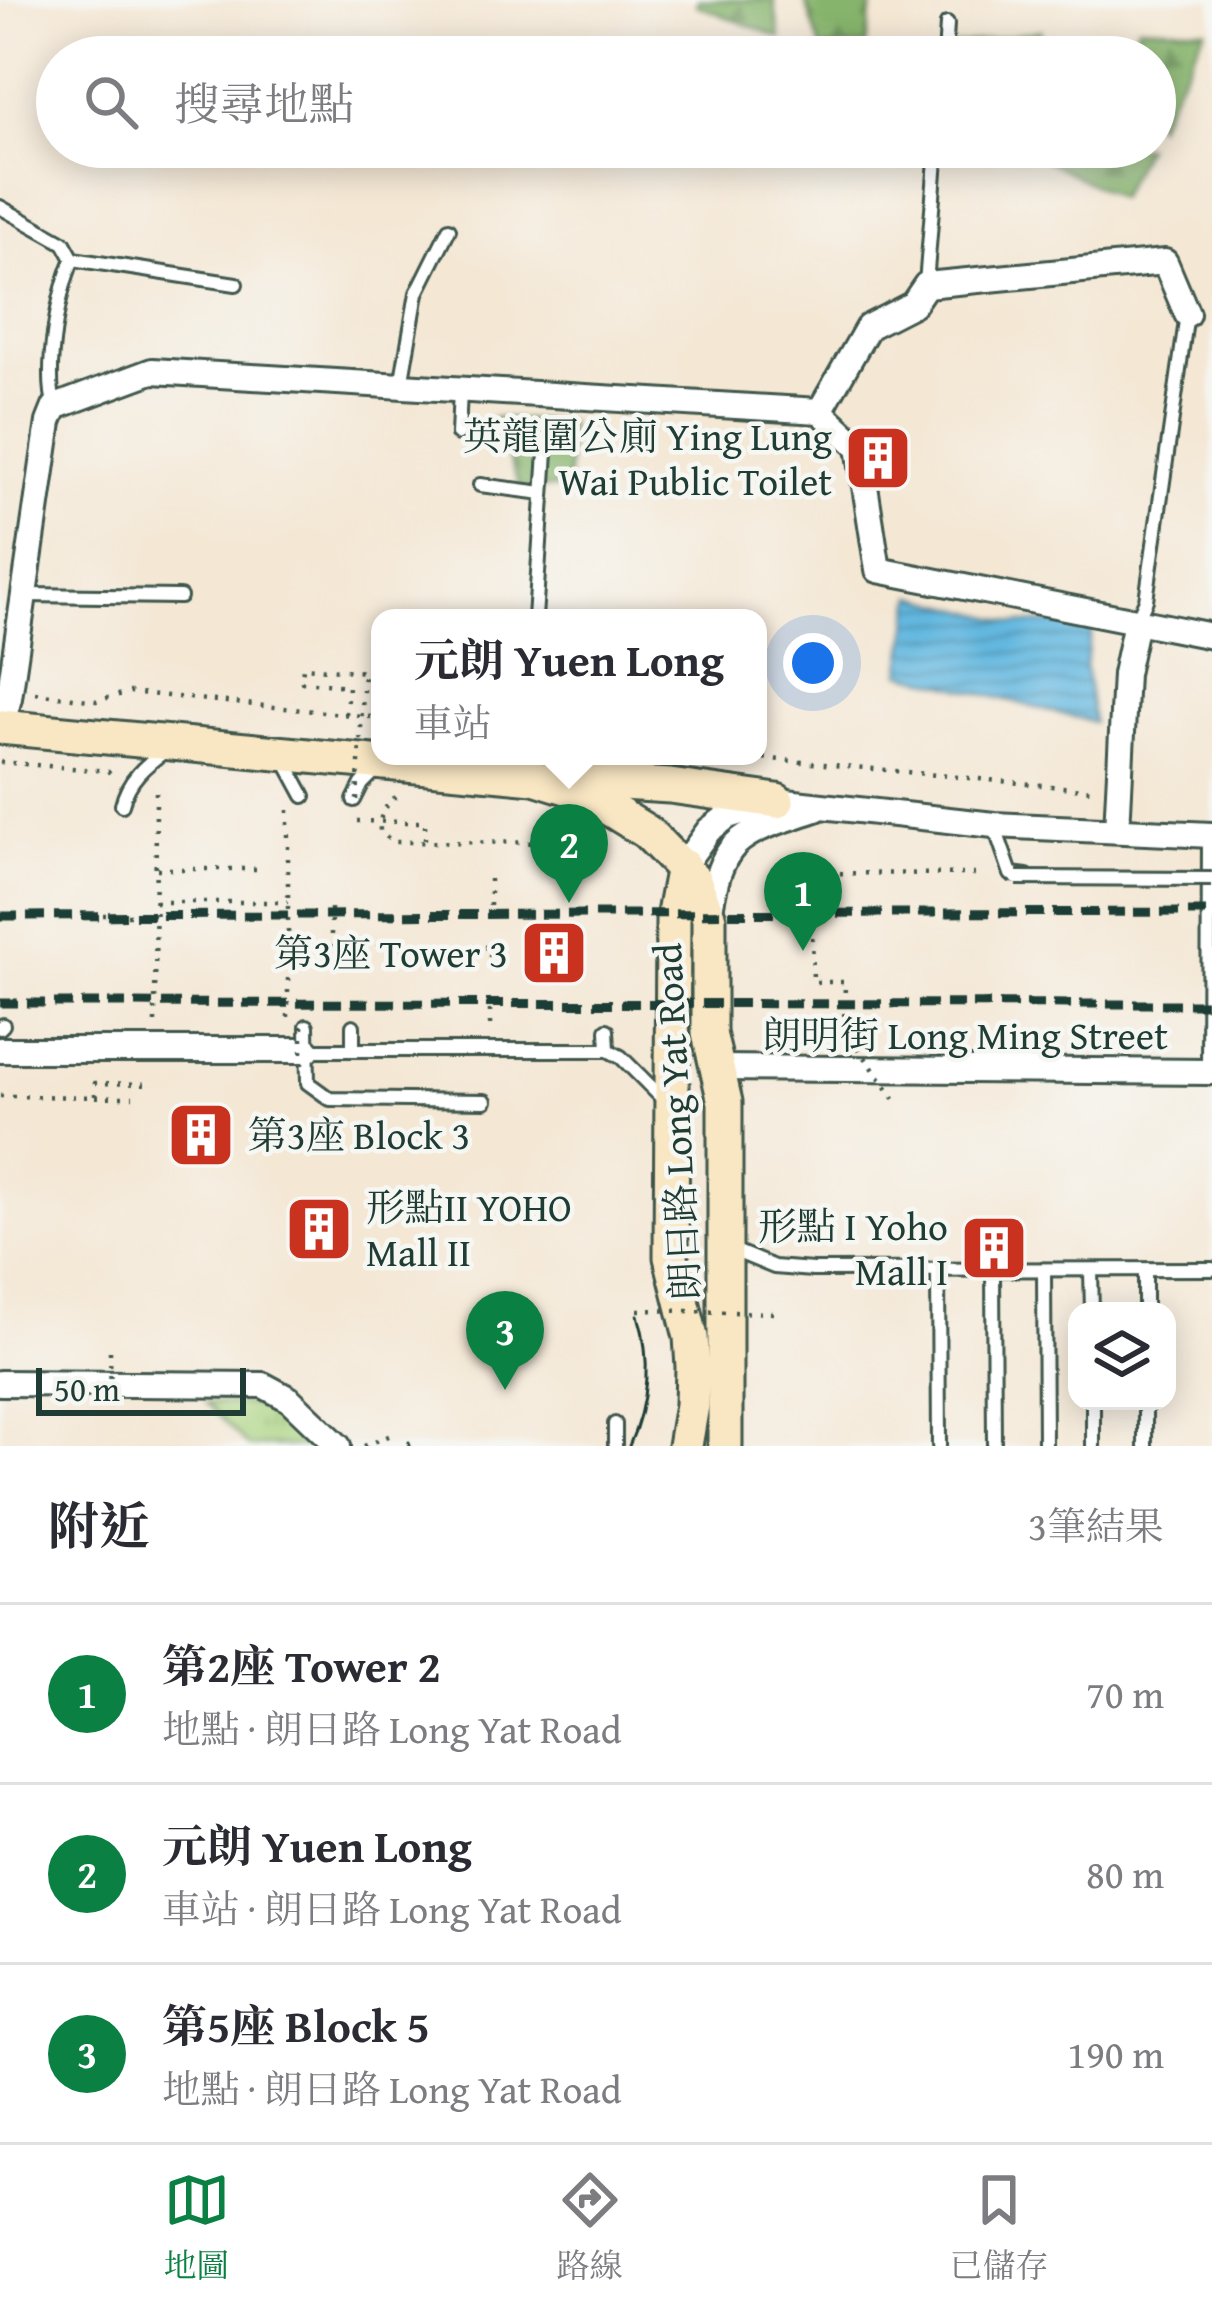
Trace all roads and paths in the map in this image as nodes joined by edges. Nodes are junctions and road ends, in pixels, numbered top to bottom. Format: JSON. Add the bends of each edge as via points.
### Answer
{"nodes":[{"id":1,"x":947,"y":24,"type":"dead end"},
{"id":2,"x":946,"y":36,"type":"edge"},
{"id":3,"x":935,"y":168,"type":"edge"},
{"id":4,"x":0,"y":207,"type":"edge"},
{"id":5,"x":449,"y":229,"type":"dead end"},
{"id":6,"x":73,"y":259,"type":"junction"},
{"id":7,"x":236,"y":284,"type":"dead end"},
{"id":8,"x":926,"y":286,"type":"junction"},
{"id":9,"x":1187,"y":314,"type":"joint"},
{"id":10,"x":400,"y":385,"type":"junction"},
{"id":11,"x":460,"y":388,"type":"junction"},
{"id":12,"x":55,"y":407,"type":"junction"},
{"id":13,"x":820,"y":411,"type":"junction"},
{"id":14,"x":458,"y":434,"type":"dead end"},
{"id":15,"x":547,"y":437,"type":"dead end"},
{"id":16,"x":480,"y":485,"type":"dead end"},
{"id":17,"x":543,"y":493,"type":"junction"},
{"id":18,"x":25,"y":595,"type":"junction"},
{"id":19,"x":180,"y":597,"type":"dead end"},
{"id":20,"x":536,"y":609,"type":"edge"},
{"id":21,"x":1136,"y":622,"type":"junction"},
{"id":22,"x":1212,"y":636,"type":"edge"},
{"id":23,"x":364,"y":672,"type":"junction"},
{"id":24,"x":371,"y":672,"type":"edge"},
{"id":25,"x":10,"y":690,"type":"junction"},
{"id":26,"x":346,"y":714,"type":"junction"},
{"id":27,"x":371,"y":717,"type":"edge"},
{"id":28,"x":1,"y":727,"type":"edge"},
{"id":29,"x":176,"y":744,"type":"junction"},
{"id":30,"x":274,"y":753,"type":"junction"},
{"id":31,"x":767,"y":759,"type":"edge"},
{"id":32,"x":0,"y":762,"type":"edge"},
{"id":33,"x":114,"y":777,"type":"dead end"},
{"id":34,"x":534,"y":777,"type":"junction"},
{"id":35,"x":392,"y":786,"type":"junction"},
{"id":36,"x":156,"y":791,"type":"dead end"},
{"id":37,"x":1118,"y":792,"type":"junction"},
{"id":38,"x":304,"y":796,"type":"dead end"},
{"id":39,"x":356,"y":800,"type":"joint"},
{"id":40,"x":777,"y":800,"type":"junction"},
{"id":41,"x":122,"y":805,"type":"dead end"},
{"id":42,"x":824,"y":806,"type":"junction"},
{"id":43,"x":287,"y":811,"type":"dead end"},
{"id":44,"x":357,"y":821,"type":"dead end"},
{"id":45,"x":994,"y":825,"type":"junction"},
{"id":46,"x":1117,"y":830,"type":"junction"},
{"id":47,"x":594,"y":831,"type":"dead end"},
{"id":48,"x":1210,"y":835,"type":"edge"},
{"id":49,"x":425,"y":842,"type":"junction"},
{"id":50,"x":683,"y":866,"type":"junction"},
{"id":51,"x":155,"y":869,"type":"junction"},
{"id":52,"x":265,"y":869,"type":"dead end"},
{"id":53,"x":976,"y":874,"type":"dead end"},
{"id":54,"x":1017,"y":878,"type":"dead end"},
{"id":55,"x":490,"y":879,"type":"dead end"},
{"id":56,"x":1210,"y":880,"type":"edge"},
{"id":57,"x":155,"y":902,"type":"junction"},
{"id":58,"x":287,"y":902,"type":"junction"},
{"id":59,"x":332,"y":902,"type":"dead end"},
{"id":60,"x":490,"y":913,"type":"dead end"},
{"id":61,"x":103,"y":915,"type":"dead end"},
{"id":62,"x":155,"y":915,"type":"junction"},
{"id":63,"x":709,"y":918,"type":"junction"},
{"id":64,"x":331,"y":947,"type":"dead end"},
{"id":65,"x":377,"y":947,"type":"dead end"},
{"id":66,"x":490,"y":974,"type":"dead end"},
{"id":67,"x":1210,"y":983,"type":"edge"},
{"id":68,"x":490,"y":1010,"type":"dead end"},
{"id":69,"x":353,"y":1026,"type":"dead end"},
{"id":70,"x":490,"y":1030,"type":"dead end"},
{"id":71,"x":607,"y":1030,"type":"dead end"},
{"id":72,"x":1,"y":1034,"type":"edge"},
{"id":73,"x":301,"y":1045,"type":"junction"},
{"id":74,"x":155,"y":1050,"type":"junction"},
{"id":75,"x":353,"y":1050,"type":"junction"},
{"id":76,"x":608,"y":1050,"type":"junction"},
{"id":77,"x":674,"y":1068,"type":"junction"},
{"id":78,"x":717,"y":1068,"type":"junction"},
{"id":79,"x":1210,"y":1072,"type":"edge"},
{"id":80,"x":154,"y":1084,"type":"dead end"},
{"id":81,"x":0,"y":1096,"type":"edge"},
{"id":82,"x":95,"y":1096,"type":"junction"},
{"id":83,"x":133,"y":1097,"type":"dead end"},
{"id":84,"x":485,"y":1101,"type":"dead end"},
{"id":85,"x":899,"y":1105,"type":"dead end"},
{"id":86,"x":674,"y":1114,"type":"junction"},
{"id":87,"x":727,"y":1247,"type":"junction"},
{"id":88,"x":938,"y":1269,"type":"junction"},
{"id":89,"x":993,"y":1269,"type":"junction"},
{"id":90,"x":1212,"y":1269,"type":"edge"},
{"id":91,"x":1145,"y":1270,"type":"junction"},
{"id":92,"x":1043,"y":1271,"type":"junction"},
{"id":93,"x":1091,"y":1271,"type":"junction"},
{"id":94,"x":1092,"y":1302,"type":"edge"},
{"id":95,"x":1145,"y":1302,"type":"edge"},
{"id":96,"x":638,"y":1310,"type":"dead end"},
{"id":97,"x":776,"y":1313,"type":"dead end"},
{"id":98,"x":110,"y":1351,"type":"dead end"},
{"id":99,"x":0,"y":1383,"type":"edge"},
{"id":100,"x":726,"y":1403,"type":"junction"},
{"id":101,"x":111,"y":1406,"type":"dead end"},
{"id":102,"x":1093,"y":1410,"type":"edge"},
{"id":103,"x":1145,"y":1410,"type":"edge"},
{"id":104,"x":615,"y":1424,"type":"dead end"},
{"id":105,"x":396,"y":1433,"type":"dead end"},
{"id":106,"x":338,"y":1446,"type":"edge"},
{"id":107,"x":364,"y":1446,"type":"edge"},
{"id":108,"x":615,"y":1446,"type":"edge"},
{"id":109,"x":685,"y":1446,"type":"edge"},
{"id":110,"x":699,"y":1446,"type":"edge"},
{"id":111,"x":725,"y":1446,"type":"edge"},
{"id":112,"x":939,"y":1446,"type":"edge"},
{"id":113,"x":994,"y":1446,"type":"edge"},
{"id":114,"x":1045,"y":1446,"type":"edge"},
{"id":115,"x":1093,"y":1446,"type":"edge"},
{"id":116,"x":1145,"y":1446,"type":"edge"}],
"edges":[{"from":1,"to":2,"type":"lane"},
{"from":3,"to":8,"type":"lane"},
{"from":4,"to":6,"type":"lane","via":[[64,243]]},
{"from":5,"to":10,"type":"lane","via":[[417,293]]},
{"from":6,"to":7,"type":"lane"},
{"from":6,"to":12,"type":"lane","via":[[50,378]]},
{"from":8,"to":9,"type":"street","via":[[1165,262]]},
{"from":8,"to":13,"type":"street","via":[[913,304],[868,327]]},
{"from":9,"to":21,"type":"lane","via":[[1146,600]]},
{"from":10,"to":11,"type":"street"},
{"from":10,"to":12,"type":"street","via":[[152,371]]},
{"from":11,"to":13,"type":"street"},
{"from":11,"to":14,"type":"lane"},
{"from":12,"to":18,"type":"street"},
{"from":13,"to":21,"type":"street","via":[[859,447],[878,570]]},
{"from":15,"to":17,"type":"lane"},
{"from":16,"to":17,"type":"lane"},
{"from":17,"to":20,"type":"lane"},
{"from":18,"to":19,"type":"lane"},
{"from":18,"to":25,"type":"street"},
{"from":21,"to":22,"type":"street"},
{"from":21,"to":37,"type":"street"},
{"from":23,"to":24,"type":"path","bridge":true},
{"from":23,"to":26,"type":"path","via":[[303,668],[302,682],[348,686]]},
{"from":23,"to":39,"type":"path","bridge":true},
{"from":25,"to":26,"type":"path","via":[[96,701],[130,692]]},
{"from":25,"to":28,"type":"street"},
{"from":26,"to":27,"type":"path"},
{"from":28,"to":29,"type":"main road","name":"朗日路 Long Yat Road"},
{"from":29,"to":30,"type":"main road","name":"朗日路 Long Yat Road"},
{"from":29,"to":41,"type":"lane","via":[[148,763]]},
{"from":30,"to":35,"type":"main road","name":"朗日路 Long Yat Road"},
{"from":30,"to":38,"type":"lane"},
{"from":31,"to":37,"type":"path"},
{"from":32,"to":33,"type":"path"},
{"from":34,"to":35,"type":"main road","name":"朗日路 Long Yat Road"},
{"from":34,"to":40,"type":"main road"},
{"from":34,"to":50,"type":"main road","name":"朗日路 Long Yat Road","via":[[616,810]]},
{"from":35,"to":39,"type":"lane","via":[[369,776]]},
{"from":35,"to":49,"type":"path","via":[[380,821],[384,838]]},
{"from":36,"to":51,"type":"path"},
{"from":37,"to":46,"type":"street"},
{"from":40,"to":42,"type":"street"},
{"from":40,"to":50,"type":"street","via":[[728,816]]},
{"from":42,"to":45,"type":"street"},
{"from":42,"to":63,"type":"street","via":[[754,830],[730,848]]},
{"from":43,"to":58,"type":"path"},
{"from":44,"to":49,"type":"path","bridge":true,"via":[[424,822]]},
{"from":45,"to":46,"type":"street"},
{"from":45,"to":56,"type":"lane","via":[[1011,874]]},
{"from":46,"to":48,"type":"street"},
{"from":47,"to":49,"type":"path","via":[[611,843]]},
{"from":48,"to":56,"type":"lane"},
{"from":50,"to":63,"type":"main road","name":"朗日路 Long Yat Road"},
{"from":50,"to":77,"type":"main road","name":"朗日路 Long Yat Road","via":[[673,919]]},
{"from":51,"to":52,"type":"path"},
{"from":51,"to":57,"type":"path"},
{"from":53,"to":85,"type":"path","bridge":true,"via":[[812,873],[813,982],[845,982],[844,1028]]},
{"from":54,"to":56,"type":"lane","bridge":true},
{"from":55,"to":60,"type":"path"},
{"from":56,"to":67,"type":"lane"},
{"from":57,"to":58,"type":"path"},
{"from":57,"to":62,"type":"path"},
{"from":58,"to":73,"type":"path"},
{"from":59,"to":64,"type":"path"},
{"from":61,"to":62,"type":"path"},
{"from":62,"to":74,"type":"path"},
{"from":63,"to":78,"type":"main road","name":"朗日路 Long Yat Road","via":[[709,1033]]},
{"from":65,"to":66,"type":"path","via":[[490,947]]},
{"from":67,"to":79,"type":"lane"},
{"from":68,"to":70,"type":"path"},
{"from":69,"to":75,"type":"lane"},
{"from":71,"to":76,"type":"lane"},
{"from":72,"to":74,"type":"street"},
{"from":73,"to":74,"type":"street"},
{"from":73,"to":75,"type":"lane"},
{"from":73,"to":84,"type":"lane","via":[[308,1084],[330,1099]]},
{"from":75,"to":76,"type":"lane"},
{"from":76,"to":86,"type":"lane"},
{"from":77,"to":78,"type":"main road"},
{"from":77,"to":86,"type":"main road","name":"朗日路 Long Yat Road"},
{"from":78,"to":79,"type":"street","name":"朗明街 Long Ming Street"},
{"from":78,"to":87,"type":"main road","name":"朗日路 Long Yat Road"},
{"from":80,"to":82,"type":"path","via":[[95,1084]]},
{"from":81,"to":82,"type":"path"},
{"from":82,"to":83,"type":"path"},
{"from":86,"to":109,"type":"main road","name":"朗日路 Long Yat Road","via":[[671,1257],[693,1367]]},
{"from":87,"to":88,"type":"lane","via":[[774,1267]]},
{"from":87,"to":100,"type":"main road","name":"朗日路 Long Yat Road"},
{"from":88,"to":89,"type":"lane"},
{"from":88,"to":112,"type":"lane"},
{"from":89,"to":92,"type":"lane"},
{"from":89,"to":113,"type":"lane"},
{"from":90,"to":91,"type":"lane"},
{"from":91,"to":93,"type":"lane"},
{"from":91,"to":95,"type":"lane"},
{"from":92,"to":93,"type":"lane"},
{"from":92,"to":114,"type":"lane"},
{"from":93,"to":94,"type":"lane"},
{"from":96,"to":97,"type":"path","bridge":true},
{"from":98,"to":101,"type":"path","bridge":true},
{"from":99,"to":106,"type":"street","via":[[262,1385]]},
{"from":100,"to":110,"type":"main road"},
{"from":100,"to":111,"type":"main road","name":"朗日路 Long Yat Road"},
{"from":102,"to":115,"type":"lane"},
{"from":103,"to":116,"type":"lane"},
{"from":104,"to":108,"type":"lane"},
{"from":105,"to":107,"type":"path"}]}
